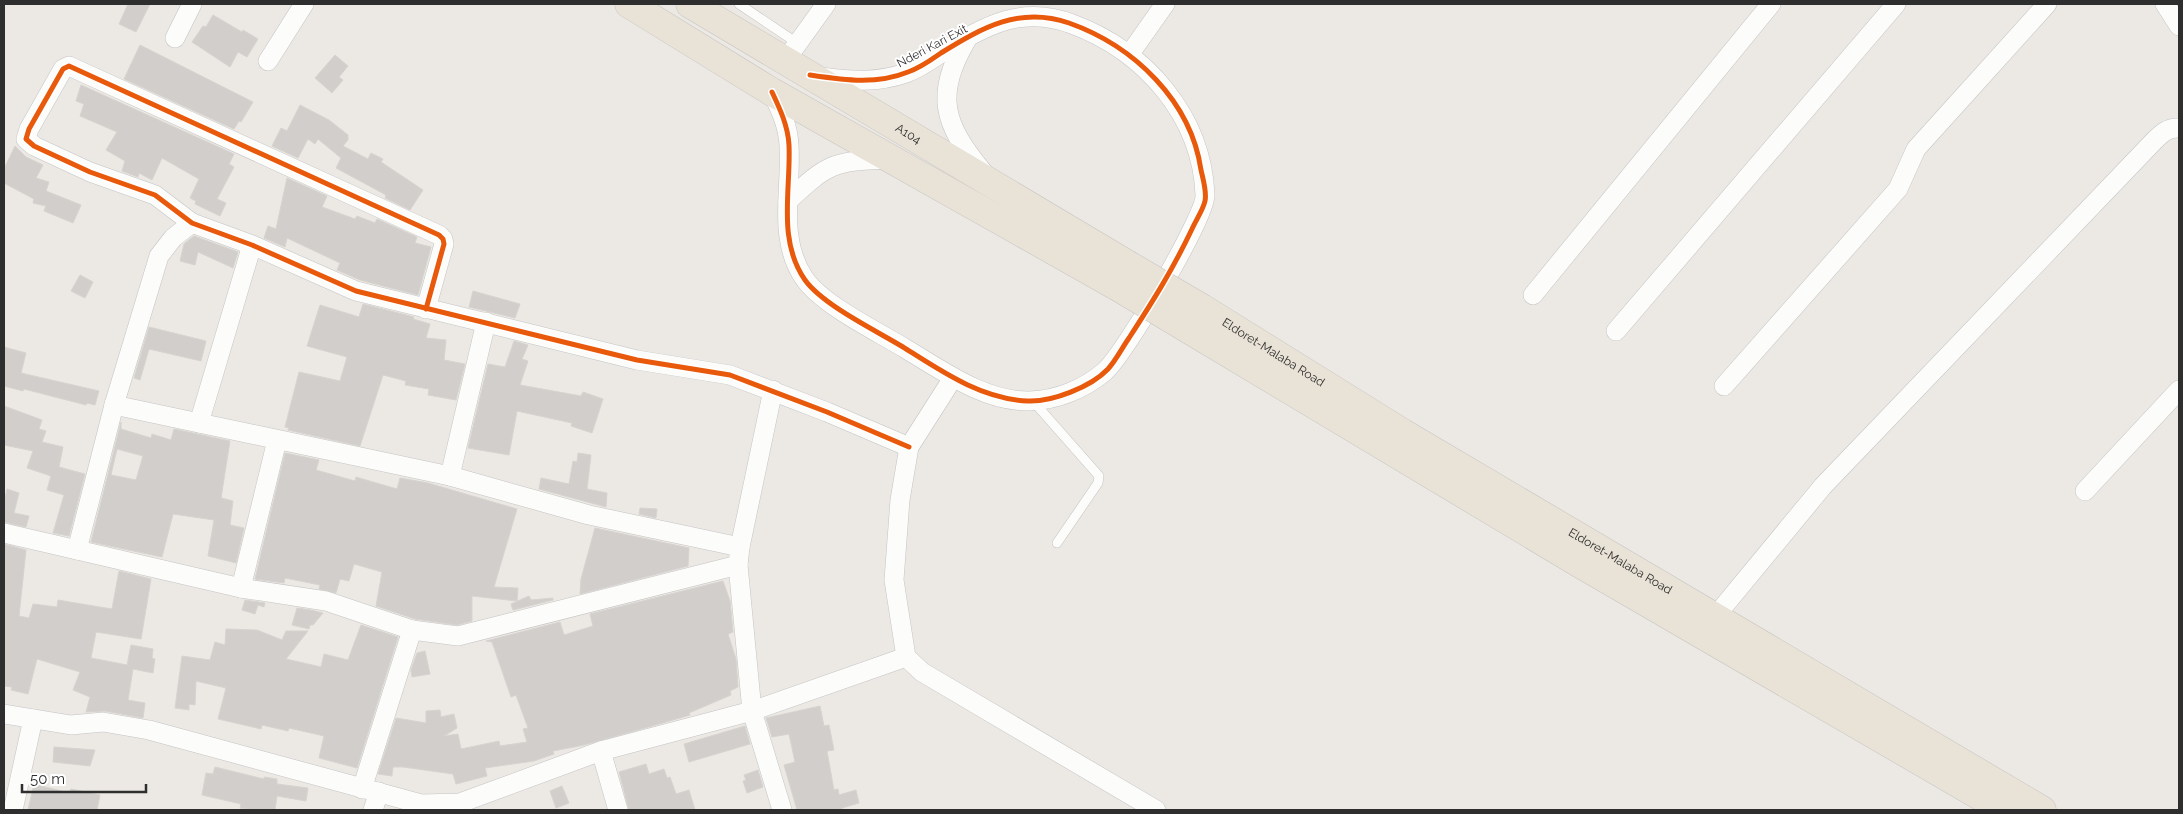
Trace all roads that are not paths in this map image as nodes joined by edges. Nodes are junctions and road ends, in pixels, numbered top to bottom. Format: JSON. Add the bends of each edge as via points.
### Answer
{"nodes":[{"id":1,"x":192,"y":4,"type":"edge"},
{"id":2,"x":304,"y":4,"type":"edge"},
{"id":3,"x":629,"y":4,"type":"edge"},
{"id":4,"x":690,"y":4,"type":"edge"},
{"id":5,"x":739,"y":4,"type":"edge"},
{"id":6,"x":826,"y":4,"type":"edge"},
{"id":7,"x":1165,"y":4,"type":"edge"},
{"id":8,"x":1771,"y":4,"type":"edge"},
{"id":9,"x":1896,"y":4,"type":"edge"},
{"id":10,"x":2047,"y":4,"type":"edge"},
{"id":11,"x":2165,"y":4,"type":"edge"},
{"id":12,"x":2179,"y":26,"type":"edge"},
{"id":13,"x":175,"y":38,"type":"dead end"},
{"id":14,"x":968,"y":38,"type":"junction"},
{"id":15,"x":791,"y":52,"type":"junction"},
{"id":16,"x":1128,"y":55,"type":"junction"},
{"id":17,"x":268,"y":61,"type":"dead end"},
{"id":18,"x":810,"y":75,"type":"junction"},
{"id":19,"x":772,"y":92,"type":"junction"},
{"id":20,"x":2179,"y":128,"type":"edge"},
{"id":21,"x":892,"y":159,"type":"junction"},
{"id":22,"x":993,"y":185,"type":"junction"},
{"id":23,"x":788,"y":201,"type":"junction"},
{"id":24,"x":192,"y":223,"type":"junction"},
{"id":25,"x":252,"y":245,"type":"junction"},
{"id":26,"x":1123,"y":275,"type":"junction"},
{"id":27,"x":1533,"y":295,"type":"dead end"},
{"id":28,"x":426,"y":309,"type":"junction"},
{"id":29,"x":1195,"y":319,"type":"junction"},
{"id":30,"x":486,"y":322,"type":"junction"},
{"id":31,"x":1616,"y":331,"type":"dead end"},
{"id":32,"x":953,"y":378,"type":"junction"},
{"id":33,"x":1724,"y":386,"type":"dead end"},
{"id":34,"x":773,"y":390,"type":"junction"},
{"id":35,"x":2179,"y":390,"type":"edge"},
{"id":36,"x":1033,"y":401,"type":"junction"},
{"id":37,"x":114,"y":405,"type":"junction"},
{"id":38,"x":199,"y":423,"type":"junction"},
{"id":39,"x":277,"y":440,"type":"junction"},
{"id":40,"x":909,"y":447,"type":"junction"},
{"id":41,"x":450,"y":476,"type":"junction"},
{"id":42,"x":2086,"y":491,"type":"dead end"},
{"id":43,"x":4,"y":533,"type":"edge"},
{"id":44,"x":1056,"y":543,"type":"dead end"},
{"id":45,"x":77,"y":550,"type":"junction"},
{"id":46,"x":739,"y":556,"type":"junction"},
{"id":47,"x":241,"y":588,"type":"junction"},
{"id":48,"x":1714,"y":618,"type":"junction"},
{"id":49,"x":412,"y":630,"type":"junction"},
{"id":50,"x":906,"y":657,"type":"junction"},
{"id":51,"x":752,"y":711,"type":"junction"},
{"id":52,"x":4,"y":714,"type":"edge"},
{"id":53,"x":33,"y":718,"type":"junction"},
{"id":54,"x":601,"y":751,"type":"junction"},
{"id":55,"x":371,"y":797,"type":"edge"},
{"id":56,"x":461,"y":807,"type":"edge"},
{"id":57,"x":13,"y":810,"type":"edge"},
{"id":58,"x":618,"y":810,"type":"edge"},
{"id":59,"x":782,"y":810,"type":"edge"},
{"id":60,"x":1156,"y":810,"type":"edge"},
{"id":61,"x":2004,"y":810,"type":"edge"},
{"id":62,"x":2042,"y":810,"type":"edge"}],
"edges":[{"from":1,"to":13,"type":"street"},
{"from":2,"to":17,"type":"street"},
{"from":3,"to":19,"type":"highway"},
{"from":4,"to":15,"type":"highway","name":"A104"},
{"from":5,"to":15,"type":"lane"},
{"from":6,"to":15,"type":"street"},
{"from":7,"to":16,"type":"street"},
{"from":8,"to":27,"type":"street"},
{"from":9,"to":31,"type":"street"},
{"from":10,"to":33,"type":"street","via":[[1916,149],[1898,189]]},
{"from":11,"to":12,"type":"street"},
{"from":14,"to":16,"type":"street","name":"Nderi Kari Exit","via":[[999,22],[1048,16],[1097,35]]},
{"from":14,"to":18,"type":"street","name":"Nderi Kari Exit","via":[[910,72],[879,80],[850,81]]},
{"from":14,"to":22,"type":"street","name":"Nderi Kari Exit","via":[[951,70],[949,119],[959,141]]},
{"from":15,"to":18,"type":"highway","name":"A104"},
{"from":16,"to":36,"type":"street","name":"Nderi Kari Exit","via":[[1162,85],[1187,122],[1198,146],[1206,199],[1170,274],[1106,370],[1070,394]]},
{"from":18,"to":22,"type":"highway","name":"A104"},
{"from":19,"to":21,"type":"highway"},
{"from":19,"to":23,"type":"street","via":[[787,129]]},
{"from":20,"to":48,"type":"street","via":[[2173,127],[2154,141],[1823,486]]},
{"from":21,"to":23,"type":"street","via":[[851,160],[822,170]]},
{"from":21,"to":26,"type":"highway"},
{"from":22,"to":26,"type":"highway","name":"A104"},
{"from":23,"to":32,"type":"street","via":[[787,229],[791,251],[810,286]]},
{"from":24,"to":25,"type":"street"},
{"from":24,"to":28,"type":"street","via":[[156,195],[90,172],[34,146],[26,139],[66,67],[439,234],[444,244]]},
{"from":24,"to":37,"type":"street","via":[[172,238],[159,256]]},
{"from":25,"to":28,"type":"street","via":[[356,291]]},
{"from":25,"to":38,"type":"street"},
{"from":26,"to":29,"type":"highway","bridge":true},
{"from":28,"to":30,"type":"street"},
{"from":29,"to":48,"type":"highway","name":"Eldoret-Malaba Road","via":[[1403,433]]},
{"from":29,"to":61,"type":"highway","name":"Eldoret-Malaba Road","via":[[1586,567]]},
{"from":30,"to":34,"type":"street","via":[[638,360],[730,374]]},
{"from":30,"to":41,"type":"street"},
{"from":32,"to":36,"type":"street","via":[[994,396]]},
{"from":32,"to":40,"type":"street"},
{"from":34,"to":40,"type":"street"},
{"from":34,"to":46,"type":"street"},
{"from":35,"to":42,"type":"street"},
{"from":36,"to":44,"type":"lane","via":[[1099,476]]},
{"from":37,"to":38,"type":"street"},
{"from":37,"to":45,"type":"street"},
{"from":38,"to":39,"type":"street"},
{"from":39,"to":41,"type":"street"},
{"from":39,"to":47,"type":"street"},
{"from":40,"to":50,"type":"street","via":[[900,500],[894,580]]},
{"from":41,"to":46,"type":"street"},
{"from":43,"to":45,"type":"street"},
{"from":45,"to":47,"type":"street"},
{"from":46,"to":49,"type":"street","via":[[458,636]]},
{"from":46,"to":51,"type":"street"},
{"from":47,"to":49,"type":"street","via":[[326,601]]},
{"from":48,"to":62,"type":"highway","name":"Eldoret-Malaba Road"},
{"from":49,"to":55,"type":"street"},
{"from":50,"to":51,"type":"street"},
{"from":50,"to":60,"type":"street","via":[[922,672]]},
{"from":51,"to":54,"type":"street"},
{"from":51,"to":59,"type":"street"},
{"from":52,"to":53,"type":"street"},
{"from":53,"to":55,"type":"street","via":[[77,726],[103,722],[150,730],[213,746]]},
{"from":53,"to":57,"type":"street"},
{"from":54,"to":56,"type":"street"},
{"from":54,"to":58,"type":"street"},
{"from":55,"to":56,"type":"street"}]}
